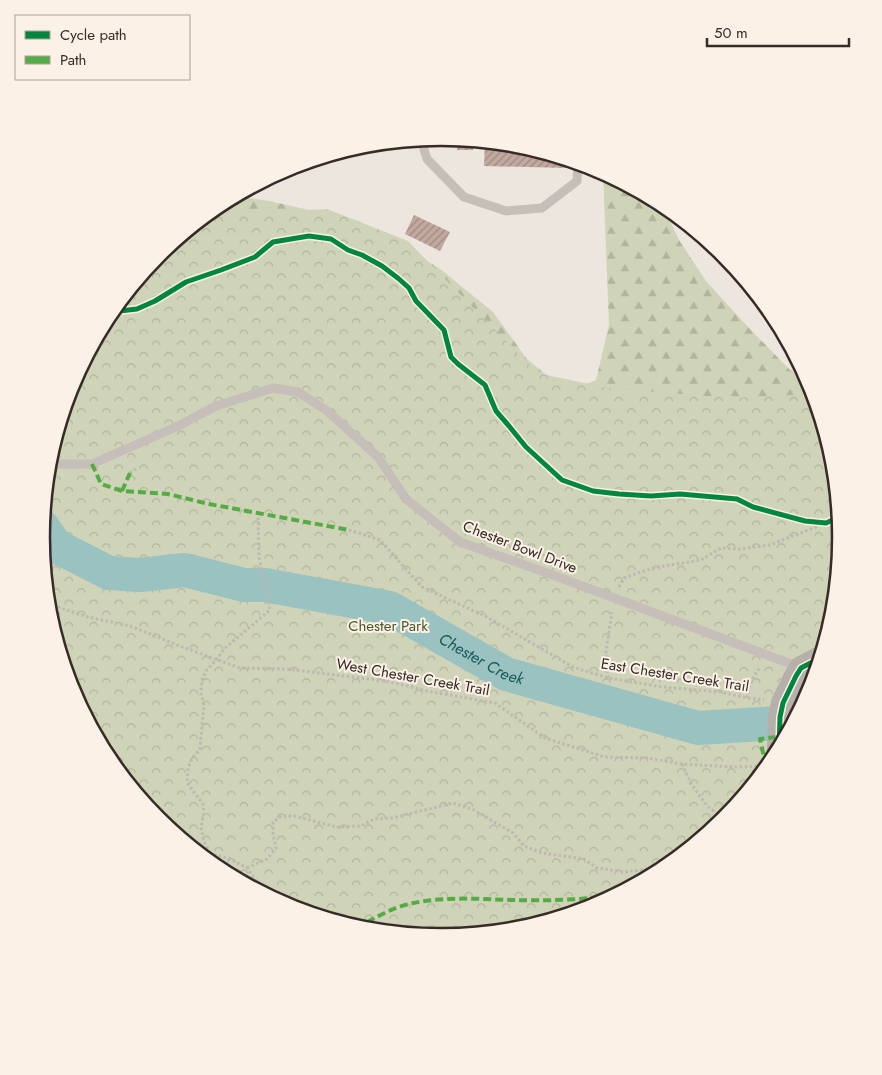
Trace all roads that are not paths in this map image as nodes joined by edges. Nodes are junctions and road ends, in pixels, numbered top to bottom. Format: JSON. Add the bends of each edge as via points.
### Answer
{"nodes":[{"id":1,"x":423,"y":147,"type":"edge"},
{"id":2,"x":578,"y":171,"type":"edge"},
{"id":3,"x":57,"y":464,"type":"edge"},
{"id":4,"x":805,"y":667,"type":"edge"},
{"id":5,"x":778,"y":736,"type":"edge"}],
"edges":[{"from":1,"to":2,"type":"lane","via":[[427,159],[464,197],[506,211],[542,208],[577,181]]},
{"from":3,"to":4,"type":"lane","name":"Chester Bowl Drive","via":[[92,464],[216,406],[273,388],[298,392],[326,410],[378,457],[406,499],[460,542],[767,656]]},
{"from":4,"to":5,"type":"street","via":[[784,702]]}]}
